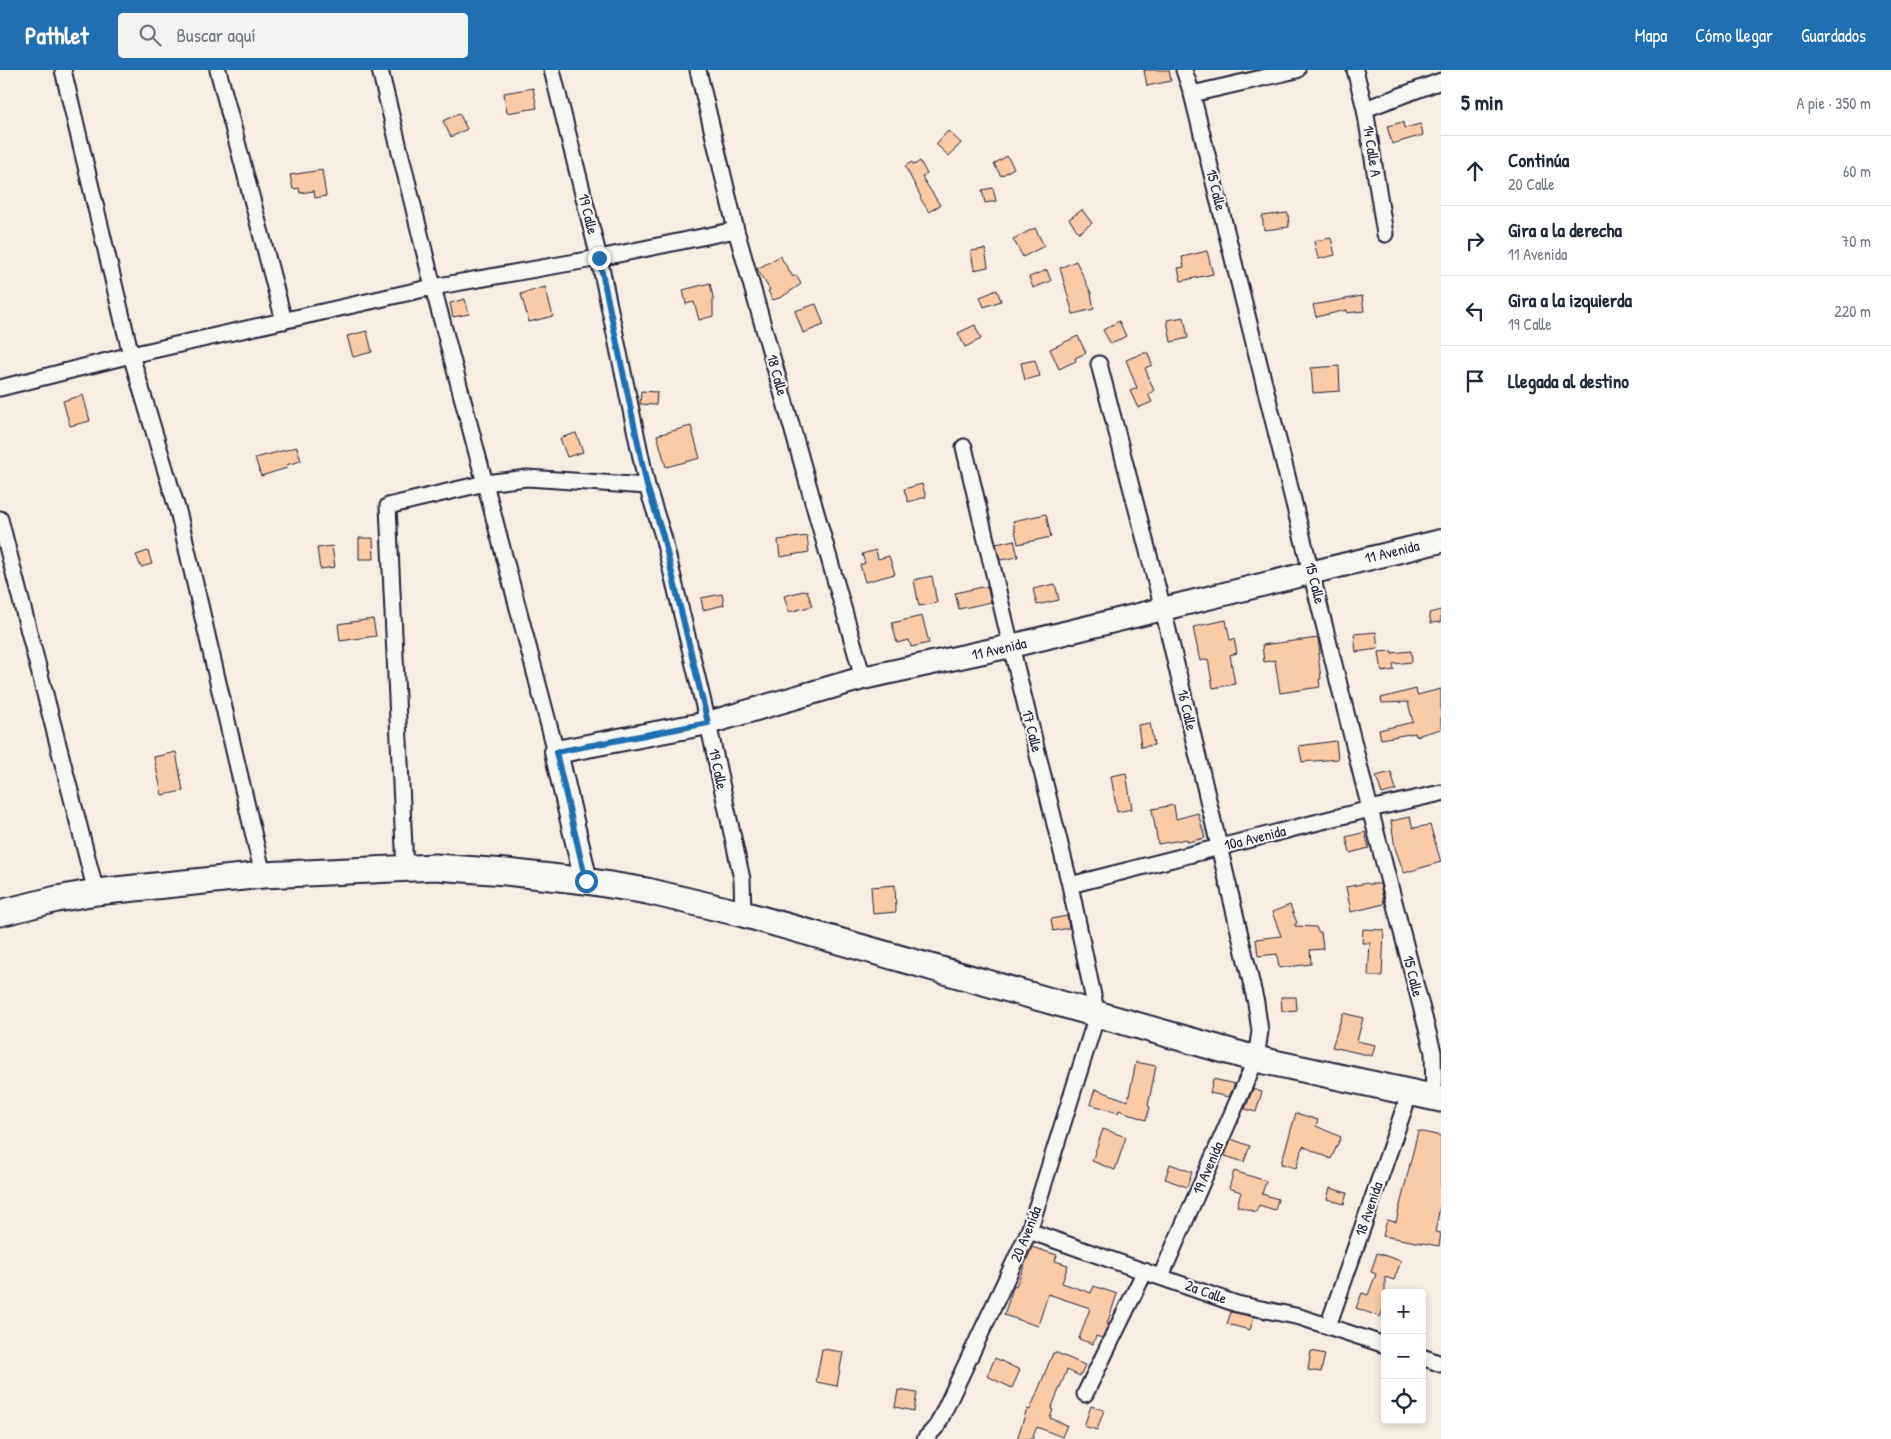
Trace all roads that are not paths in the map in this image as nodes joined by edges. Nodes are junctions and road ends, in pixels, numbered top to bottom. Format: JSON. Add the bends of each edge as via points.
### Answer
{"nodes":[{"id":1,"x":63,"y":70,"type":"edge"},
{"id":2,"x":218,"y":70,"type":"edge"},
{"id":3,"x":380,"y":70,"type":"edge"},
{"id":4,"x":552,"y":70,"type":"edge"},
{"id":5,"x":698,"y":70,"type":"edge"},
{"id":6,"x":1184,"y":70,"type":"edge"},
{"id":7,"x":1297,"y":70,"type":"edge"},
{"id":8,"x":1355,"y":70,"type":"edge"},
{"id":9,"x":1441,"y":81,"type":"edge"},
{"id":10,"x":1192,"y":94,"type":"junction"},
{"id":11,"x":1365,"y":109,"type":"junction"},
{"id":12,"x":736,"y":230,"type":"junction"},
{"id":13,"x":1385,"y":234,"type":"dead end"},
{"id":14,"x":599,"y":258,"type":"junction"},
{"id":15,"x":433,"y":287,"type":"junction"},
{"id":16,"x":284,"y":321,"type":"junction"},
{"id":17,"x":131,"y":356,"type":"junction"},
{"id":18,"x":1099,"y":364,"type":"dead end"},
{"id":19,"x":0,"y":388,"type":"edge"},
{"id":20,"x":964,"y":447,"type":"dead end"},
{"id":21,"x":485,"y":483,"type":"junction"},
{"id":22,"x":647,"y":486,"type":"junction"},
{"id":23,"x":0,"y":518,"type":"edge"},
{"id":24,"x":1441,"y":540,"type":"edge"},
{"id":25,"x":1312,"y":572,"type":"junction"},
{"id":26,"x":1163,"y":609,"type":"junction"},
{"id":27,"x":1010,"y":646,"type":"junction"},
{"id":28,"x":863,"y":678,"type":"junction"},
{"id":29,"x":708,"y":723,"type":"junction"},
{"id":30,"x":556,"y":752,"type":"junction"},
{"id":31,"x":1441,"y":793,"type":"edge"},
{"id":32,"x":1370,"y":809,"type":"junction"},
{"id":33,"x":1220,"y":846,"type":"junction"},
{"id":34,"x":405,"y":869,"type":"junction"},
{"id":35,"x":263,"y":875,"type":"junction"},
{"id":36,"x":586,"y":881,"type":"junction"},
{"id":37,"x":1070,"y":885,"type":"junction"},
{"id":38,"x":96,"y":892,"type":"junction"},
{"id":39,"x":0,"y":913,"type":"edge"},
{"id":40,"x":743,"y":914,"type":"junction"},
{"id":41,"x":1097,"y":1015,"type":"junction"},
{"id":42,"x":1437,"y":1051,"type":"edge"},
{"id":43,"x":1256,"y":1059,"type":"junction"},
{"id":44,"x":1428,"y":1096,"type":"edge"},
{"id":45,"x":1029,"y":1231,"type":"junction"},
{"id":46,"x":1145,"y":1271,"type":"junction"},
{"id":47,"x":1161,"y":1276,"type":"junction"},
{"id":48,"x":1328,"y":1326,"type":"junction"},
{"id":49,"x":1381,"y":1344,"type":"edge"},
{"id":50,"x":1426,"y":1359,"type":"edge"},
{"id":51,"x":1441,"y":1364,"type":"edge"},
{"id":52,"x":1085,"y":1394,"type":"dead end"},
{"id":53,"x":925,"y":1439,"type":"edge"}],
"edges":[{"from":1,"to":17,"type":"street"},
{"from":2,"to":16,"type":"street"},
{"from":3,"to":15,"type":"street"},
{"from":4,"to":14,"type":"street","name":"19 Calle"},
{"from":5,"to":12,"type":"street","name":"18 Calle"},
{"from":6,"to":10,"type":"street","name":"15 Calle"},
{"from":7,"to":10,"type":"street"},
{"from":8,"to":11,"type":"street","name":"14 Calle A"},
{"from":9,"to":11,"type":"street"},
{"from":10,"to":25,"type":"street","name":"15 Calle"},
{"from":11,"to":13,"type":"street","name":"14 Calle A"},
{"from":12,"to":14,"type":"street"},
{"from":12,"to":28,"type":"street","name":"18 Calle"},
{"from":14,"to":15,"type":"street"},
{"from":14,"to":22,"type":"street","name":"19 Calle"},
{"from":15,"to":16,"type":"street"},
{"from":15,"to":21,"type":"street"},
{"from":16,"to":17,"type":"street"},
{"from":17,"to":19,"type":"street"},
{"from":17,"to":35,"type":"street","via":[[179,515]]},
{"from":18,"to":26,"type":"street","name":"16 Calle"},
{"from":20,"to":27,"type":"street","name":"17 Calle"},
{"from":21,"to":22,"type":"street","via":[[527,478]]},
{"from":21,"to":30,"type":"street"},
{"from":21,"to":34,"type":"street","via":[[388,506]]},
{"from":22,"to":29,"type":"street","name":"19 Calle","via":[[663,536]]},
{"from":23,"to":38,"type":"street"},
{"from":24,"to":25,"type":"street","name":"11 Avenida"},
{"from":25,"to":26,"type":"street","name":"11 Avenida"},
{"from":25,"to":32,"type":"street","name":"15 Calle"},
{"from":26,"to":27,"type":"street","name":"11 Avenida"},
{"from":26,"to":33,"type":"street","name":"16 Calle"},
{"from":27,"to":28,"type":"street","name":"11 Avenida"},
{"from":27,"to":37,"type":"street","name":"17 Calle"},
{"from":28,"to":29,"type":"street","name":"11 Avenida"},
{"from":29,"to":30,"type":"street","name":"11 Avenida"},
{"from":29,"to":40,"type":"street","name":"19 Calle","via":[[742,879]]},
{"from":30,"to":36,"type":"street"},
{"from":31,"to":32,"type":"street","name":"10a Avenida"},
{"from":32,"to":33,"type":"street","name":"10a Avenida"},
{"from":32,"to":42,"type":"street","name":"15 Calle"},
{"from":33,"to":37,"type":"street","name":"10a Avenida"},
{"from":33,"to":43,"type":"street","name":"16 Calle","via":[[1256,1003],[1260,1031]]},
{"from":34,"to":35,"type":"main road"},
{"from":34,"to":36,"type":"main road","via":[[435,867]]},
{"from":35,"to":38,"type":"main road"},
{"from":36,"to":40,"type":"main road","via":[[647,891]]},
{"from":37,"to":41,"type":"street","name":"17 Calle"},
{"from":38,"to":39,"type":"main road"},
{"from":40,"to":41,"type":"main road"},
{"from":41,"to":43,"type":"main road"},
{"from":41,"to":45,"type":"street","name":"20 Avenida"},
{"from":42,"to":44,"type":"street","name":"15 Calle"},
{"from":43,"to":44,"type":"main road"},
{"from":43,"to":47,"type":"street","name":"19 Avenida"},
{"from":44,"to":48,"type":"street","name":"18 Avenida"},
{"from":45,"to":46,"type":"street","name":"2a Calle"},
{"from":45,"to":53,"type":"street","name":"20 Avenida","via":[[938,1426]]},
{"from":46,"to":47,"type":"street","name":"2a Calle"},
{"from":46,"to":52,"type":"street"},
{"from":47,"to":48,"type":"street","name":"2a Calle","via":[[1238,1304]]},
{"from":48,"to":49,"type":"street","name":"2a Calle"},
{"from":50,"to":51,"type":"street"}]}
